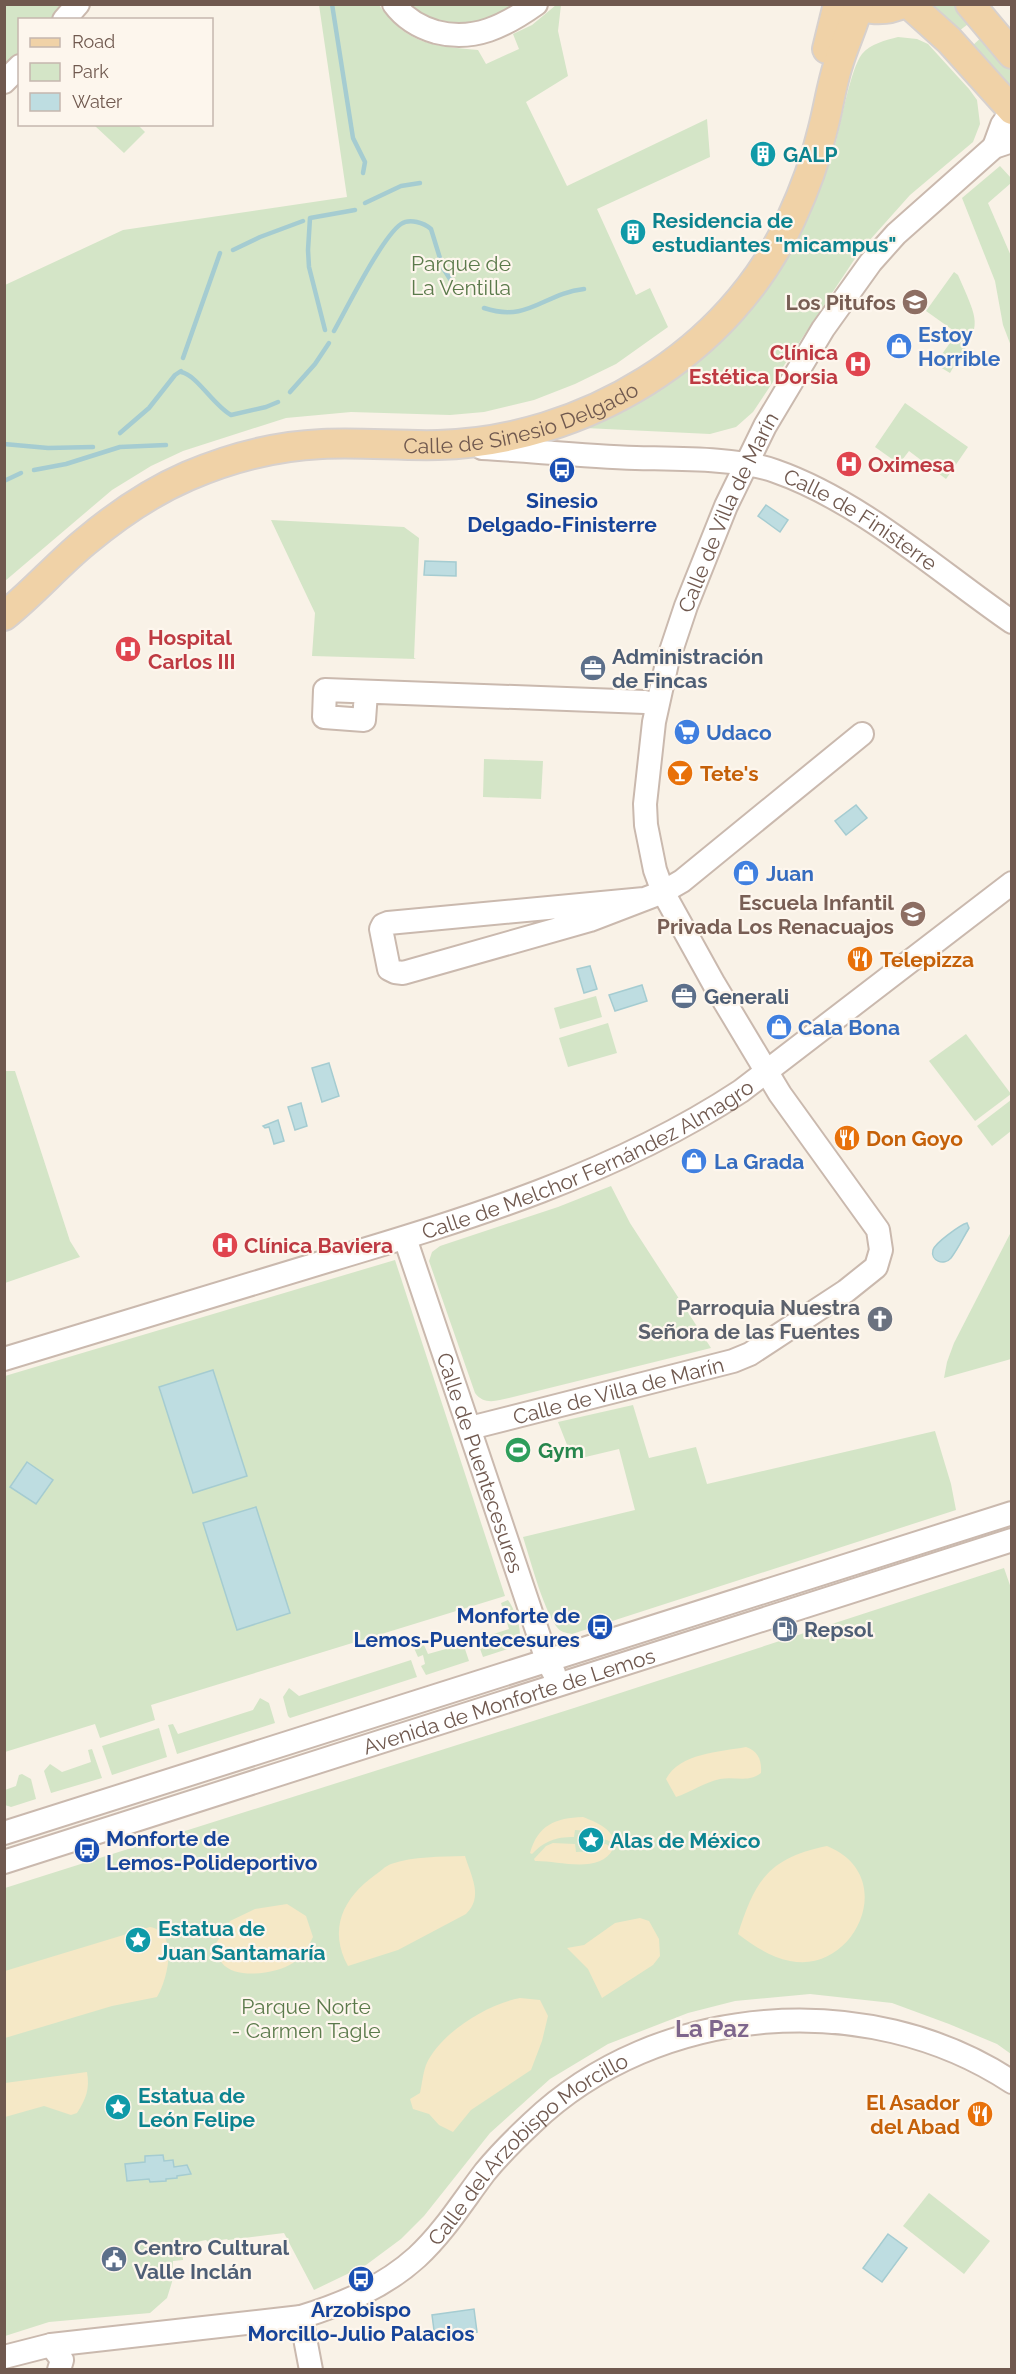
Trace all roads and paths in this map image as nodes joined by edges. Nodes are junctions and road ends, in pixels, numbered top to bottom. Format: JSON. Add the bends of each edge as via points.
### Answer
{"nodes":[{"id":1,"x":78,"y":4,"type":"edge"},
{"id":2,"x":394,"y":4,"type":"edge"},
{"id":3,"x":536,"y":4,"type":"edge"},
{"id":4,"x":902,"y":4,"type":"edge"},
{"id":5,"x":909,"y":4,"type":"edge"},
{"id":6,"x":970,"y":4,"type":"edge"},
{"id":7,"x":851,"y":5,"type":"edge"},
{"id":8,"x":66,"y":18,"type":"edge"},
{"id":9,"x":1011,"y":54,"type":"edge"},
{"id":10,"x":18,"y":68,"type":"edge"},
{"id":11,"x":4,"y":82,"type":"edge"},
{"id":12,"x":1011,"y":111,"type":"edge"},
{"id":13,"x":1003,"y":144,"type":"edge"},
{"id":14,"x":438,"y":445,"type":"junction"},
{"id":15,"x":746,"y":465,"type":"junction"},
{"id":16,"x":4,"y":594,"type":"edge"},
{"id":17,"x":4,"y":616,"type":"edge"},
{"id":18,"x":1011,"y":622,"type":"edge"},
{"id":19,"x":366,"y":693,"type":"dead end"},
{"id":20,"x":656,"y":705,"type":"junction"},
{"id":21,"x":862,"y":734,"type":"dead end"},
{"id":22,"x":1011,"y":883,"type":"edge"},
{"id":23,"x":653,"y":896,"type":"junction"},
{"id":24,"x":767,"y":1073,"type":"junction"},
{"id":25,"x":405,"y":1238,"type":"junction"},
{"id":26,"x":4,"y":1359,"type":"edge"},
{"id":27,"x":470,"y":1428,"type":"junction"},
{"id":28,"x":1011,"y":1513,"type":"edge"},
{"id":29,"x":1011,"y":1540,"type":"edge"},
{"id":30,"x":548,"y":1660,"type":"junction"},
{"id":31,"x":561,"y":1685,"type":"junction"},
{"id":32,"x":4,"y":1833,"type":"edge"},
{"id":33,"x":4,"y":1862,"type":"edge"},
{"id":34,"x":1011,"y":2082,"type":"edge"},
{"id":35,"x":301,"y":2318,"type":"junction"},
{"id":36,"x":51,"y":2345,"type":"junction"},
{"id":37,"x":18,"y":2360,"type":"edge"},
{"id":38,"x":59,"y":2370,"type":"edge"},
{"id":39,"x":310,"y":2370,"type":"edge"}],
"edges":[{"from":1,"to":8,"type":"street"},
{"from":2,"to":3,"type":"street","via":[[409,20],[426,29],[449,36],[471,36],[504,25]]},
{"from":4,"to":7,"type":"main road","via":[[876,10]]},
{"from":5,"to":12,"type":"main road","via":[[949,40]]},
{"from":6,"to":9,"type":"main road"},
{"from":7,"to":14,"type":"main road","name":"Calle de Sinesio Delgado","via":[[817,150],[790,220],[763,268],[721,319],[660,372],[599,407],[500,439]]},
{"from":7,"to":16,"type":"main road","name":"Calle de Sinesio Delgado","via":[[786,190],[769,227],[719,300],[647,362],[560,407],[496,425],[454,430],[336,426],[270,432],[228,445],[159,474],[112,500]]},
{"from":10,"to":11,"type":"street"},
{"from":12,"to":13,"type":"street","name":"Calle de Villa de Marín","via":[[995,138]]},
{"from":13,"to":15,"type":"street","name":"Calle de Villa de Marín","via":[[896,234],[871,262],[823,329]]},
{"from":14,"to":15,"type":"street","name":"Calle de Finisterre"},
{"from":14,"to":17,"type":"main road","name":"Calle de Sinesio Delgado","via":[[320,444],[273,449],[186,477],[108,524]]},
{"from":15,"to":18,"type":"street","name":"Calle de Finisterre","via":[[774,470],[831,496]]},
{"from":15,"to":20,"type":"street","name":"Calle de Villa de Marín","via":[[686,606]]},
{"from":19,"to":20,"type":"street"},
{"from":20,"to":23,"type":"street","name":"Calle de Villa de Marín","via":[[645,804]]},
{"from":21,"to":23,"type":"street","via":[[682,881]]},
{"from":22,"to":24,"type":"street","name":"Calle de Melchor Fernández Almagro"},
{"from":23,"to":23,"type":"street","via":[[388,923],[381,929],[389,969],[403,973],[590,920]]},
{"from":23,"to":24,"type":"street","name":"Calle de Villa de Marín","via":[[714,984]]},
{"from":24,"to":25,"type":"street","name":"Calle de Melchor Fernández Almagro","via":[[702,1117],[603,1167]]},
{"from":24,"to":27,"type":"street","name":"Calle de Villa de Marín","via":[[878,1230],[882,1250],[876,1267],[780,1336],[733,1361]]},
{"from":25,"to":26,"type":"street","name":"Calle de Melchor Fernández Almagro"},
{"from":25,"to":27,"type":"street","name":"Calle de Puentecesures"},
{"from":27,"to":30,"type":"street","name":"Calle de Puentecesures"},
{"from":28,"to":30,"type":"street","name":"Avenida de Monforte de Lemos"},
{"from":29,"to":31,"type":"street","name":"Avenida de Monforte de Lemos"},
{"from":30,"to":31,"type":"street","name":"Calle de Puentecesures"},
{"from":30,"to":32,"type":"street","name":"Avenida de Monforte de Lemos"},
{"from":31,"to":33,"type":"street","name":"Avenida de Monforte de Lemos"},
{"from":34,"to":35,"type":"street","name":"Calle del Arzobispo Morcillo","via":[[958,2053],[893,2031],[853,2024],[772,2021],[688,2035],[612,2066],[557,2101],[488,2169],[449,2223],[417,2257],[386,2281],[334,2307]]},
{"from":35,"to":36,"type":"street","name":"Calle del Arzobispo Morcillo"},
{"from":35,"to":39,"type":"street"},
{"from":36,"to":37,"type":"street","name":"Calle del Arzobispo Morcillo"},
{"from":36,"to":38,"type":"street","via":[[62,2360]]}]}
